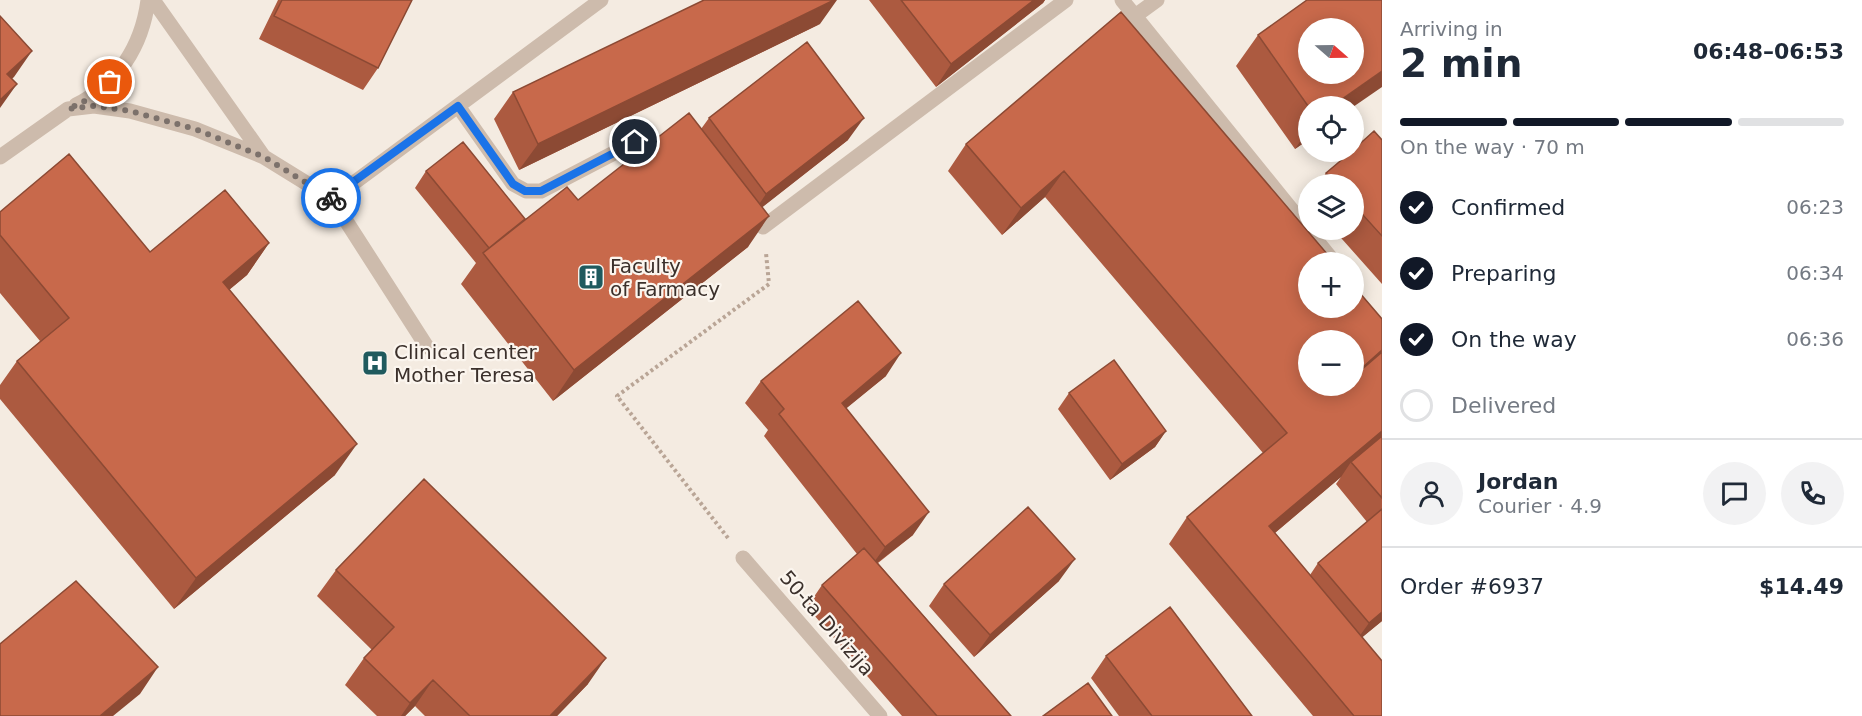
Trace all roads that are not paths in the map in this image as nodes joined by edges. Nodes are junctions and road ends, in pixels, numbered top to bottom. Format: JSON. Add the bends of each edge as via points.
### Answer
{"nodes":[{"id":1,"x":148,"y":0,"type":"edge"},
{"id":2,"x":153,"y":0,"type":"edge"},
{"id":3,"x":601,"y":0,"type":"edge"},
{"id":4,"x":1066,"y":0,"type":"edge"},
{"id":5,"x":1122,"y":0,"type":"edge"},
{"id":6,"x":1157,"y":0,"type":"edge"},
{"id":7,"x":1135,"y":16,"type":"junction"},
{"id":8,"x":458,"y":106,"type":"junction"},
{"id":9,"x":68,"y":109,"type":"junction"},
{"id":10,"x":635,"y":142,"type":"dead end"},
{"id":11,"x":0,"y":157,"type":"edge"},
{"id":12,"x":264,"y":157,"type":"junction"},
{"id":13,"x":332,"y":199,"type":"junction"},
{"id":14,"x":763,"y":227,"type":"edge"},
{"id":15,"x":1326,"y":252,"type":"edge"},
{"id":16,"x":427,"y":347,"type":"dead end"},
{"id":17,"x":743,"y":558,"type":"road end"},
{"id":18,"x":880,"y":716,"type":"edge"}],
"edges":[{"from":1,"to":9,"type":"street","via":[[138,41],[126,63],[91,98]]},
{"from":2,"to":12,"type":"street"},
{"from":3,"to":8,"type":"street"},
{"from":4,"to":14,"type":"street"},
{"from":5,"to":7,"type":"street"},
{"from":6,"to":7,"type":"street"},
{"from":7,"to":15,"type":"street"},
{"from":8,"to":10,"type":"street","via":[[513,184],[525,191],[541,191]]},
{"from":8,"to":13,"type":"street"},
{"from":9,"to":11,"type":"street"},
{"from":9,"to":12,"type":"street","via":[[94,106],[130,111],[195,129]]},
{"from":12,"to":13,"type":"street"},
{"from":13,"to":16,"type":"street"},
{"from":17,"to":18,"type":"street","name":"50-ta Divizija"}]}
